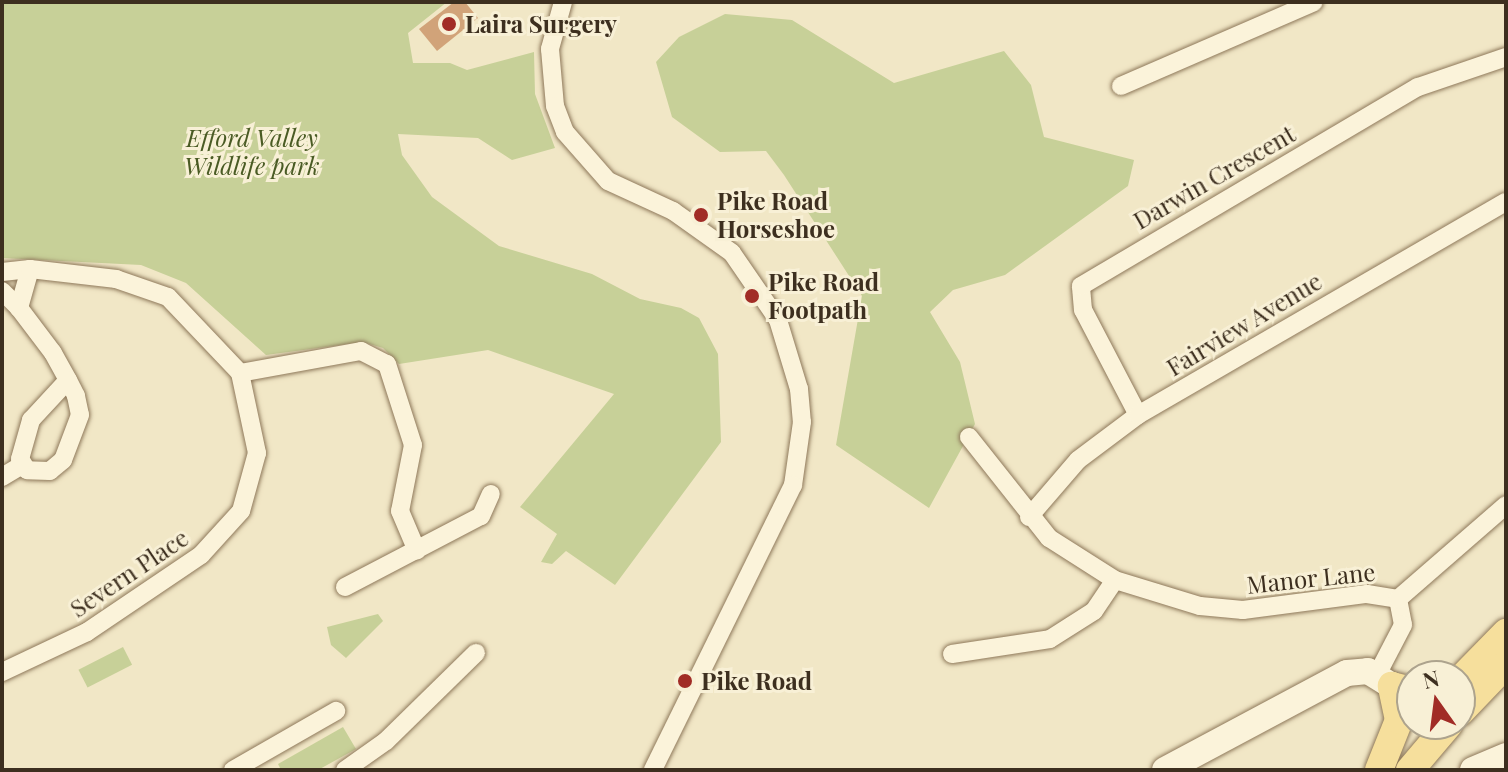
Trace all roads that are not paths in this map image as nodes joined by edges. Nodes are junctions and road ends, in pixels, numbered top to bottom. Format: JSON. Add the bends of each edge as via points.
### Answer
{"nodes":[{"id":1,"x":563,"y":2,"type":"edge"},
{"id":2,"x":1314,"y":2,"type":"edge"},
{"id":3,"x":1506,"y":57,"type":"edge"},
{"id":4,"x":1121,"y":86,"type":"dead end"},
{"id":5,"x":1506,"y":202,"type":"edge"},
{"id":6,"x":30,"y":269,"type":"junction"},
{"id":7,"x":2,"y":272,"type":"edge"},
{"id":8,"x":2,"y":291,"type":"edge"},
{"id":9,"x":19,"y":308,"type":"junction"},
{"id":10,"x":240,"y":373,"type":"junction"},
{"id":11,"x":68,"y":380,"type":"junction"},
{"id":12,"x":1138,"y":415,"type":"junction"},
{"id":13,"x":969,"y":437,"type":"dead end"},
{"id":14,"x":20,"y":466,"type":"junction"},
{"id":15,"x":2,"y":477,"type":"edge"},
{"id":16,"x":491,"y":494,"type":"dead end"},
{"id":17,"x":1506,"y":505,"type":"edge"},
{"id":18,"x":1029,"y":517,"type":"junction"},
{"id":19,"x":417,"y":551,"type":"junction"},
{"id":20,"x":1115,"y":580,"type":"junction"},
{"id":21,"x":345,"y":587,"type":"dead end"},
{"id":22,"x":1398,"y":599,"type":"junction"},
{"id":23,"x":1502,"y":648,"type":"edge"},
{"id":24,"x":476,"y":653,"type":"dead end"},
{"id":25,"x":952,"y":654,"type":"dead end"},
{"id":26,"x":1476,"y":663,"type":"edge"},
{"id":27,"x":1476,"y":668,"type":"edge"},
{"id":28,"x":2,"y":672,"type":"edge"},
{"id":29,"x":1394,"y":684,"type":"edge"},
{"id":30,"x":1476,"y":688,"type":"edge"},
{"id":31,"x":336,"y":711,"type":"dead end"},
{"id":32,"x":1407,"y":740,"type":"edge"},
{"id":33,"x":1435,"y":740,"type":"edge"},
{"id":34,"x":1227,"y":741,"type":"junction"},
{"id":35,"x":1506,"y":756,"type":"edge"},
{"id":36,"x":1413,"y":765,"type":"edge"},
{"id":37,"x":233,"y":770,"type":"edge"},
{"id":38,"x":345,"y":770,"type":"edge"},
{"id":39,"x":653,"y":770,"type":"edge"},
{"id":40,"x":1165,"y":770,"type":"edge"},
{"id":41,"x":1198,"y":770,"type":"edge"},
{"id":42,"x":1382,"y":770,"type":"edge"},
{"id":43,"x":1473,"y":770,"type":"edge"}],
"edges":[{"from":1,"to":39,"type":"street","via":[[550,49],[555,106],[565,132],[608,181],[673,211],[732,253],[778,320],[799,389],[802,422],[793,485]]},
{"from":2,"to":4,"type":"street"},
{"from":3,"to":12,"type":"street","name":"Darwin Crescent","via":[[1418,87],[1081,286],[1083,310]]},
{"from":5,"to":12,"type":"street","name":"Fairview Avenue"},
{"from":6,"to":7,"type":"street","name":"Severn Place"},
{"from":6,"to":9,"type":"street"},
{"from":6,"to":10,"type":"street","name":"Severn Place","via":[[124,280],[168,297]]},
{"from":8,"to":9,"type":"street"},
{"from":9,"to":11,"type":"street"},
{"from":10,"to":19,"type":"street","via":[[361,351],[387,364],[413,445],[400,511]]},
{"from":10,"to":28,"type":"street","name":"Severn Place","via":[[256,427],[255,473],[241,511],[222,535],[87,632]]},
{"from":11,"to":14,"type":"street","via":[[36,411]]},
{"from":11,"to":14,"type":"street","via":[[80,415],[72,445],[50,471]]},
{"from":12,"to":18,"type":"street","name":"Fairview Avenue","via":[[1078,460]]},
{"from":13,"to":18,"type":"street","name":"Manor Lane"},
{"from":14,"to":15,"type":"street"},
{"from":16,"to":19,"type":"street","via":[[481,516]]},
{"from":17,"to":22,"type":"street"},
{"from":18,"to":20,"type":"street","name":"Manor Lane","via":[[1067,551]]},
{"from":19,"to":21,"type":"street"},
{"from":20,"to":22,"type":"street","name":"Manor Lane","via":[[1200,606],[1243,610],[1367,594]]},
{"from":20,"to":25,"type":"street","via":[[1094,611],[1050,639]]},
{"from":22,"to":29,"type":"street","name":"Manor Lane","via":[[1403,625]]},
{"from":23,"to":26,"type":"main road"},
{"from":23,"to":27,"type":"main road"},
{"from":23,"to":30,"type":"main road"},
{"from":24,"to":38,"type":"street","via":[[386,741]]},
{"from":29,"to":34,"type":"main road","via":[[1361,670],[1340,676]]},
{"from":29,"to":42,"type":"main road","via":[[1399,720]]},
{"from":31,"to":37,"type":"street"},
{"from":32,"to":42,"type":"main road"},
{"from":33,"to":36,"type":"main road"},
{"from":34,"to":40,"type":"main road"},
{"from":34,"to":41,"type":"main road"},
{"from":35,"to":43,"type":"main road"}]}
